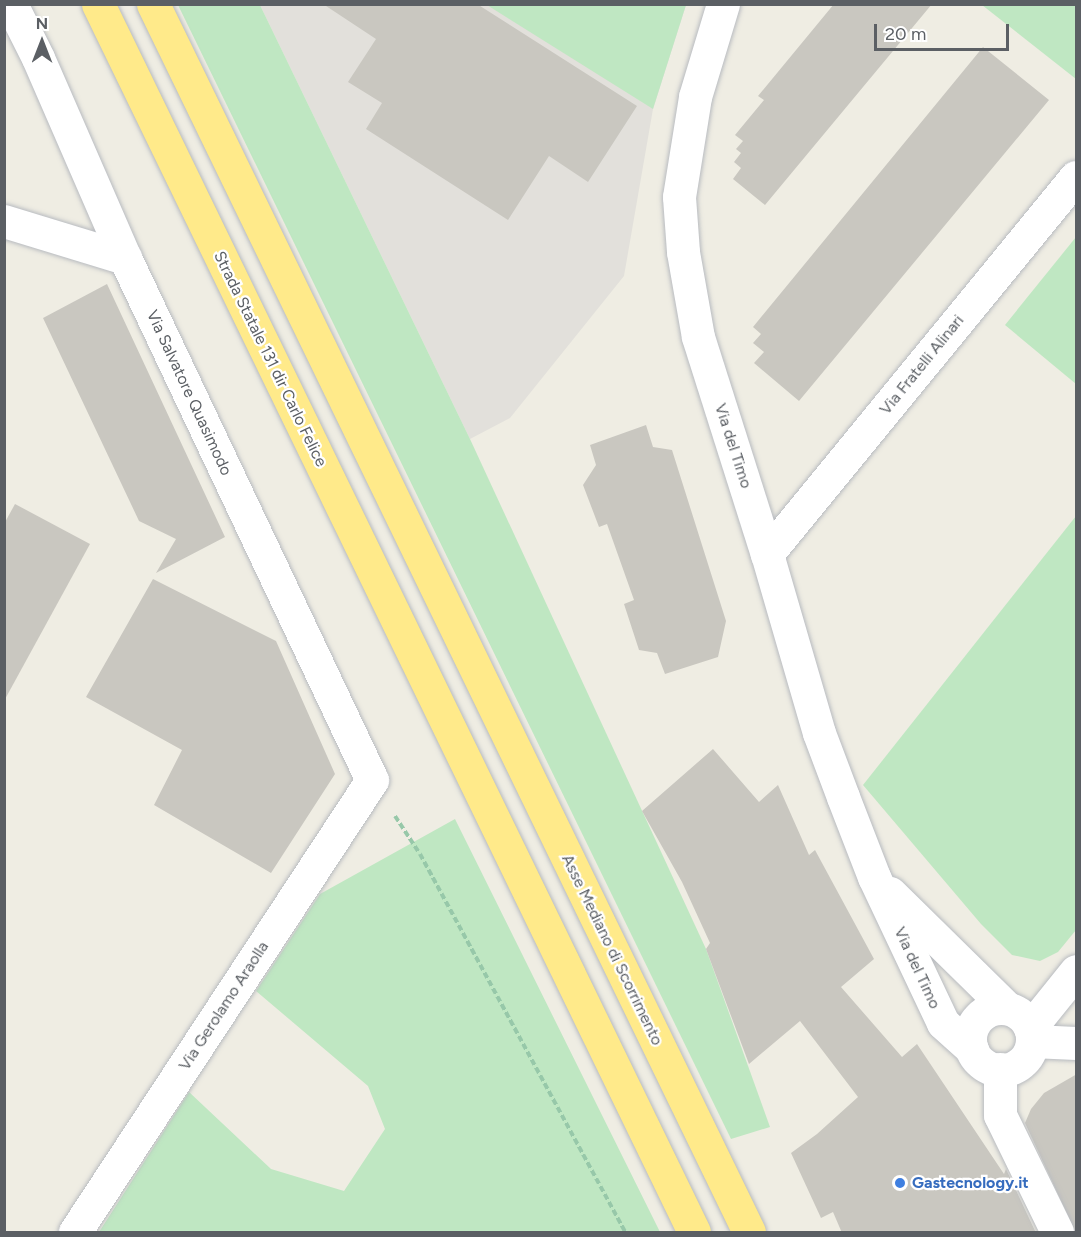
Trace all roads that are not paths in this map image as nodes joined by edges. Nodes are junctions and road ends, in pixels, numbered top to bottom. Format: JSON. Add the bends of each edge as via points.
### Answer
{"nodes":[{"id":1,"x":11,"y":4,"type":"edge"},
{"id":2,"x":98,"y":4,"type":"edge"},
{"id":3,"x":153,"y":4,"type":"edge"},
{"id":4,"x":723,"y":4,"type":"edge"},
{"id":5,"x":1077,"y":177,"type":"edge"},
{"id":6,"x":4,"y":221,"type":"edge"},
{"id":7,"x":125,"y":258,"type":"junction"},
{"id":8,"x":767,"y":554,"type":"junction"},
{"id":9,"x":372,"y":780,"type":"joint"},
{"id":10,"x":874,"y":877,"type":"junction"},
{"id":11,"x":1077,"y":971,"type":"edge"},
{"id":12,"x":1023,"y":1026,"type":"junction"},
{"id":13,"x":1077,"y":1043,"type":"edge"},
{"id":14,"x":972,"y":1049,"type":"junction"},
{"id":15,"x":1000,"y":1069,"type":"junction"},
{"id":16,"x":75,"y":1233,"type":"edge"},
{"id":17,"x":694,"y":1233,"type":"edge"},
{"id":18,"x":749,"y":1233,"type":"edge"},
{"id":19,"x":1057,"y":1233,"type":"edge"}],
"edges":[{"from":1,"to":7,"type":"street","name":"Via Salvatore Quasimodo"},
{"from":2,"to":17,"type":"highway","name":"Strada Statale 131 dir Carlo Felice"},
{"from":3,"to":18,"type":"highway","name":"Asse Mediano di Scorrimento"},
{"from":4,"to":8,"type":"street","name":"Via del Timo","via":[[695,97],[679,197],[682,241],[698,337]]},
{"from":5,"to":8,"type":"street","name":"Via Fratelli Alinari"},
{"from":6,"to":7,"type":"street"},
{"from":7,"to":9,"type":"street","name":"Via Salvatore Quasimodo"},
{"from":8,"to":10,"type":"street","name":"Via del Timo","via":[[819,733]]},
{"from":9,"to":16,"type":"street","name":"Via Gerolamo Araolla"},
{"from":10,"to":12,"type":"street","name":"Via del Timo"},
{"from":10,"to":14,"type":"street","name":"Via del Timo","via":[[943,1023]]},
{"from":11,"to":12,"type":"street"},
{"from":12,"to":13,"type":"street"},
{"from":12,"to":14,"type":"street","via":[[989,1010],[971,1029]]},
{"from":12,"to":15,"type":"street","via":[[1028,1054],[1012,1068]]},
{"from":14,"to":15,"type":"street","via":[[983,1064]]},
{"from":15,"to":19,"type":"street","via":[[1000,1115]]}]}
